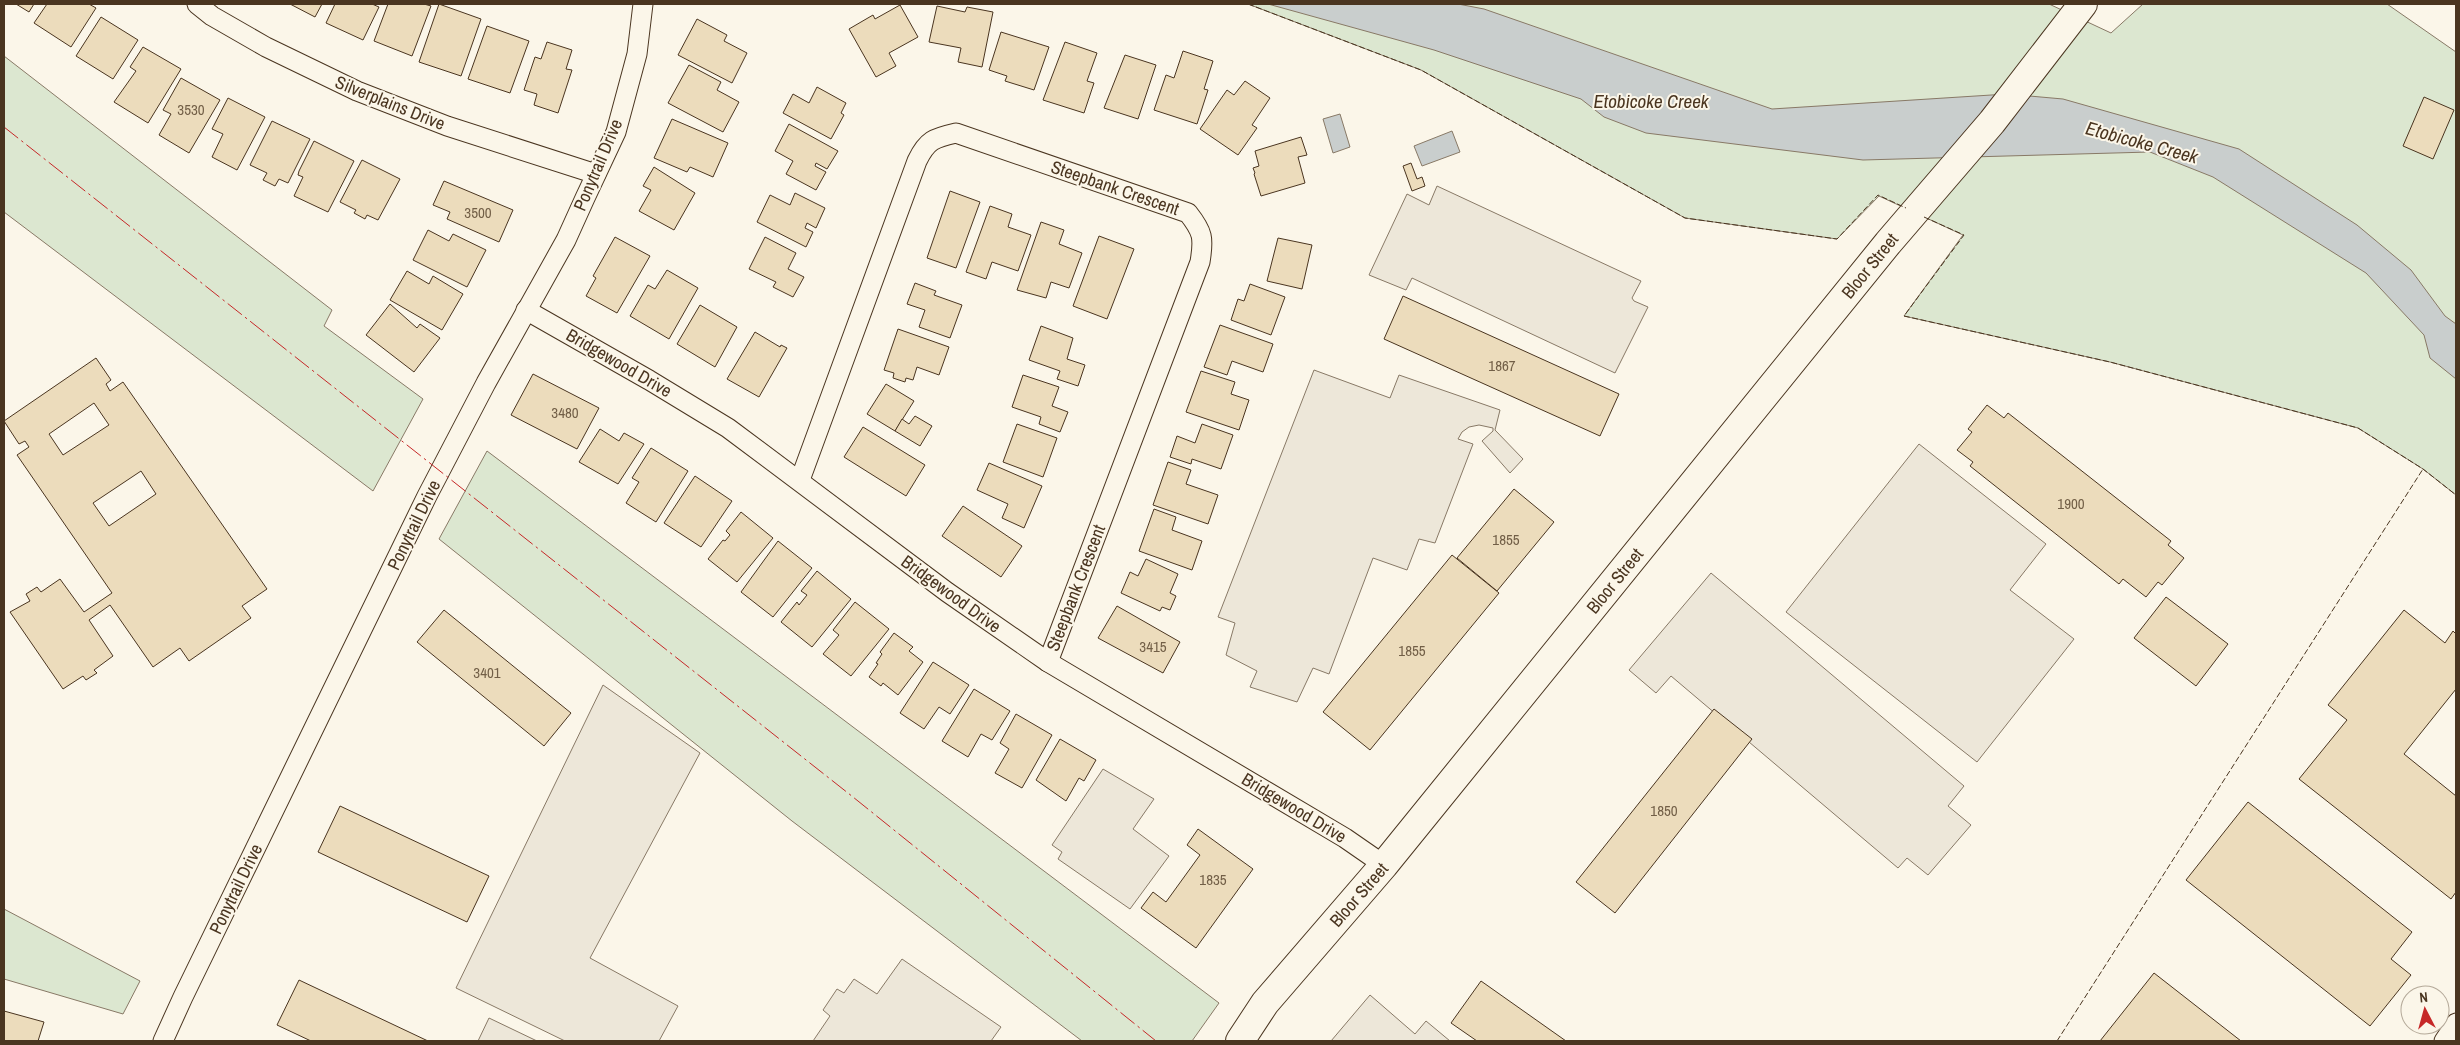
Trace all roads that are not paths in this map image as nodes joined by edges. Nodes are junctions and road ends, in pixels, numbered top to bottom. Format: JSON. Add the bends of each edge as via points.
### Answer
{"nodes":[{"id":1,"x":197,"y":4,"type":"edge"},
{"id":2,"x":643,"y":4,"type":"edge"},
{"id":3,"x":2083,"y":4,"type":"edge"},
{"id":4,"x":216,"y":10,"type":"edge"},
{"id":5,"x":596,"y":174,"type":"junction"},
{"id":6,"x":526,"y":310,"type":"junction"},
{"id":7,"x":800,"y":480,"type":"junction"},
{"id":8,"x":1048,"y":662,"type":"junction"},
{"id":9,"x":1384,"y":866,"type":"junction"},
{"id":10,"x":2456,"y":1023,"type":"edge"},
{"id":11,"x":163,"y":1041,"type":"edge"},
{"id":12,"x":1240,"y":1041,"type":"edge"},
{"id":13,"x":2444,"y":1041,"type":"edge"}],
"edges":[{"from":1,"to":4,"type":"street","name":"Silverplains Drive"},
{"from":2,"to":5,"type":"street","name":"Ponytrail Drive","via":[[636,54],[616,132]]},
{"from":3,"to":9,"type":"main road","name":"Bloor Street","via":[[1992,122],[1888,243]]},
{"from":4,"to":5,"type":"street","name":"Silverplains Drive","via":[[266,47],[357,91],[446,126]]},
{"from":5,"to":6,"type":"street","name":"Ponytrail Drive","via":[[566,240]]},
{"from":6,"to":7,"type":"street","name":"Bridgewood Drive","via":[[728,428]]},
{"from":6,"to":11,"type":"street","name":"Ponytrail Drive","via":[[427,496]]},
{"from":7,"to":8,"type":"street","name":"Bridgewood Drive","via":[[947,592]]},
{"from":7,"to":8,"type":"street","name":"Steepbank Crescent","via":[[917,160],[934,138],[956,133],[1188,213],[1201,229],[1200,262]]},
{"from":8,"to":9,"type":"street","name":"Bridgewood Drive","via":[[1328,828]]},
{"from":9,"to":12,"type":"main road","name":"Bloor Street","via":[[1265,1003]]},
{"from":10,"to":13,"type":"street"}]}
